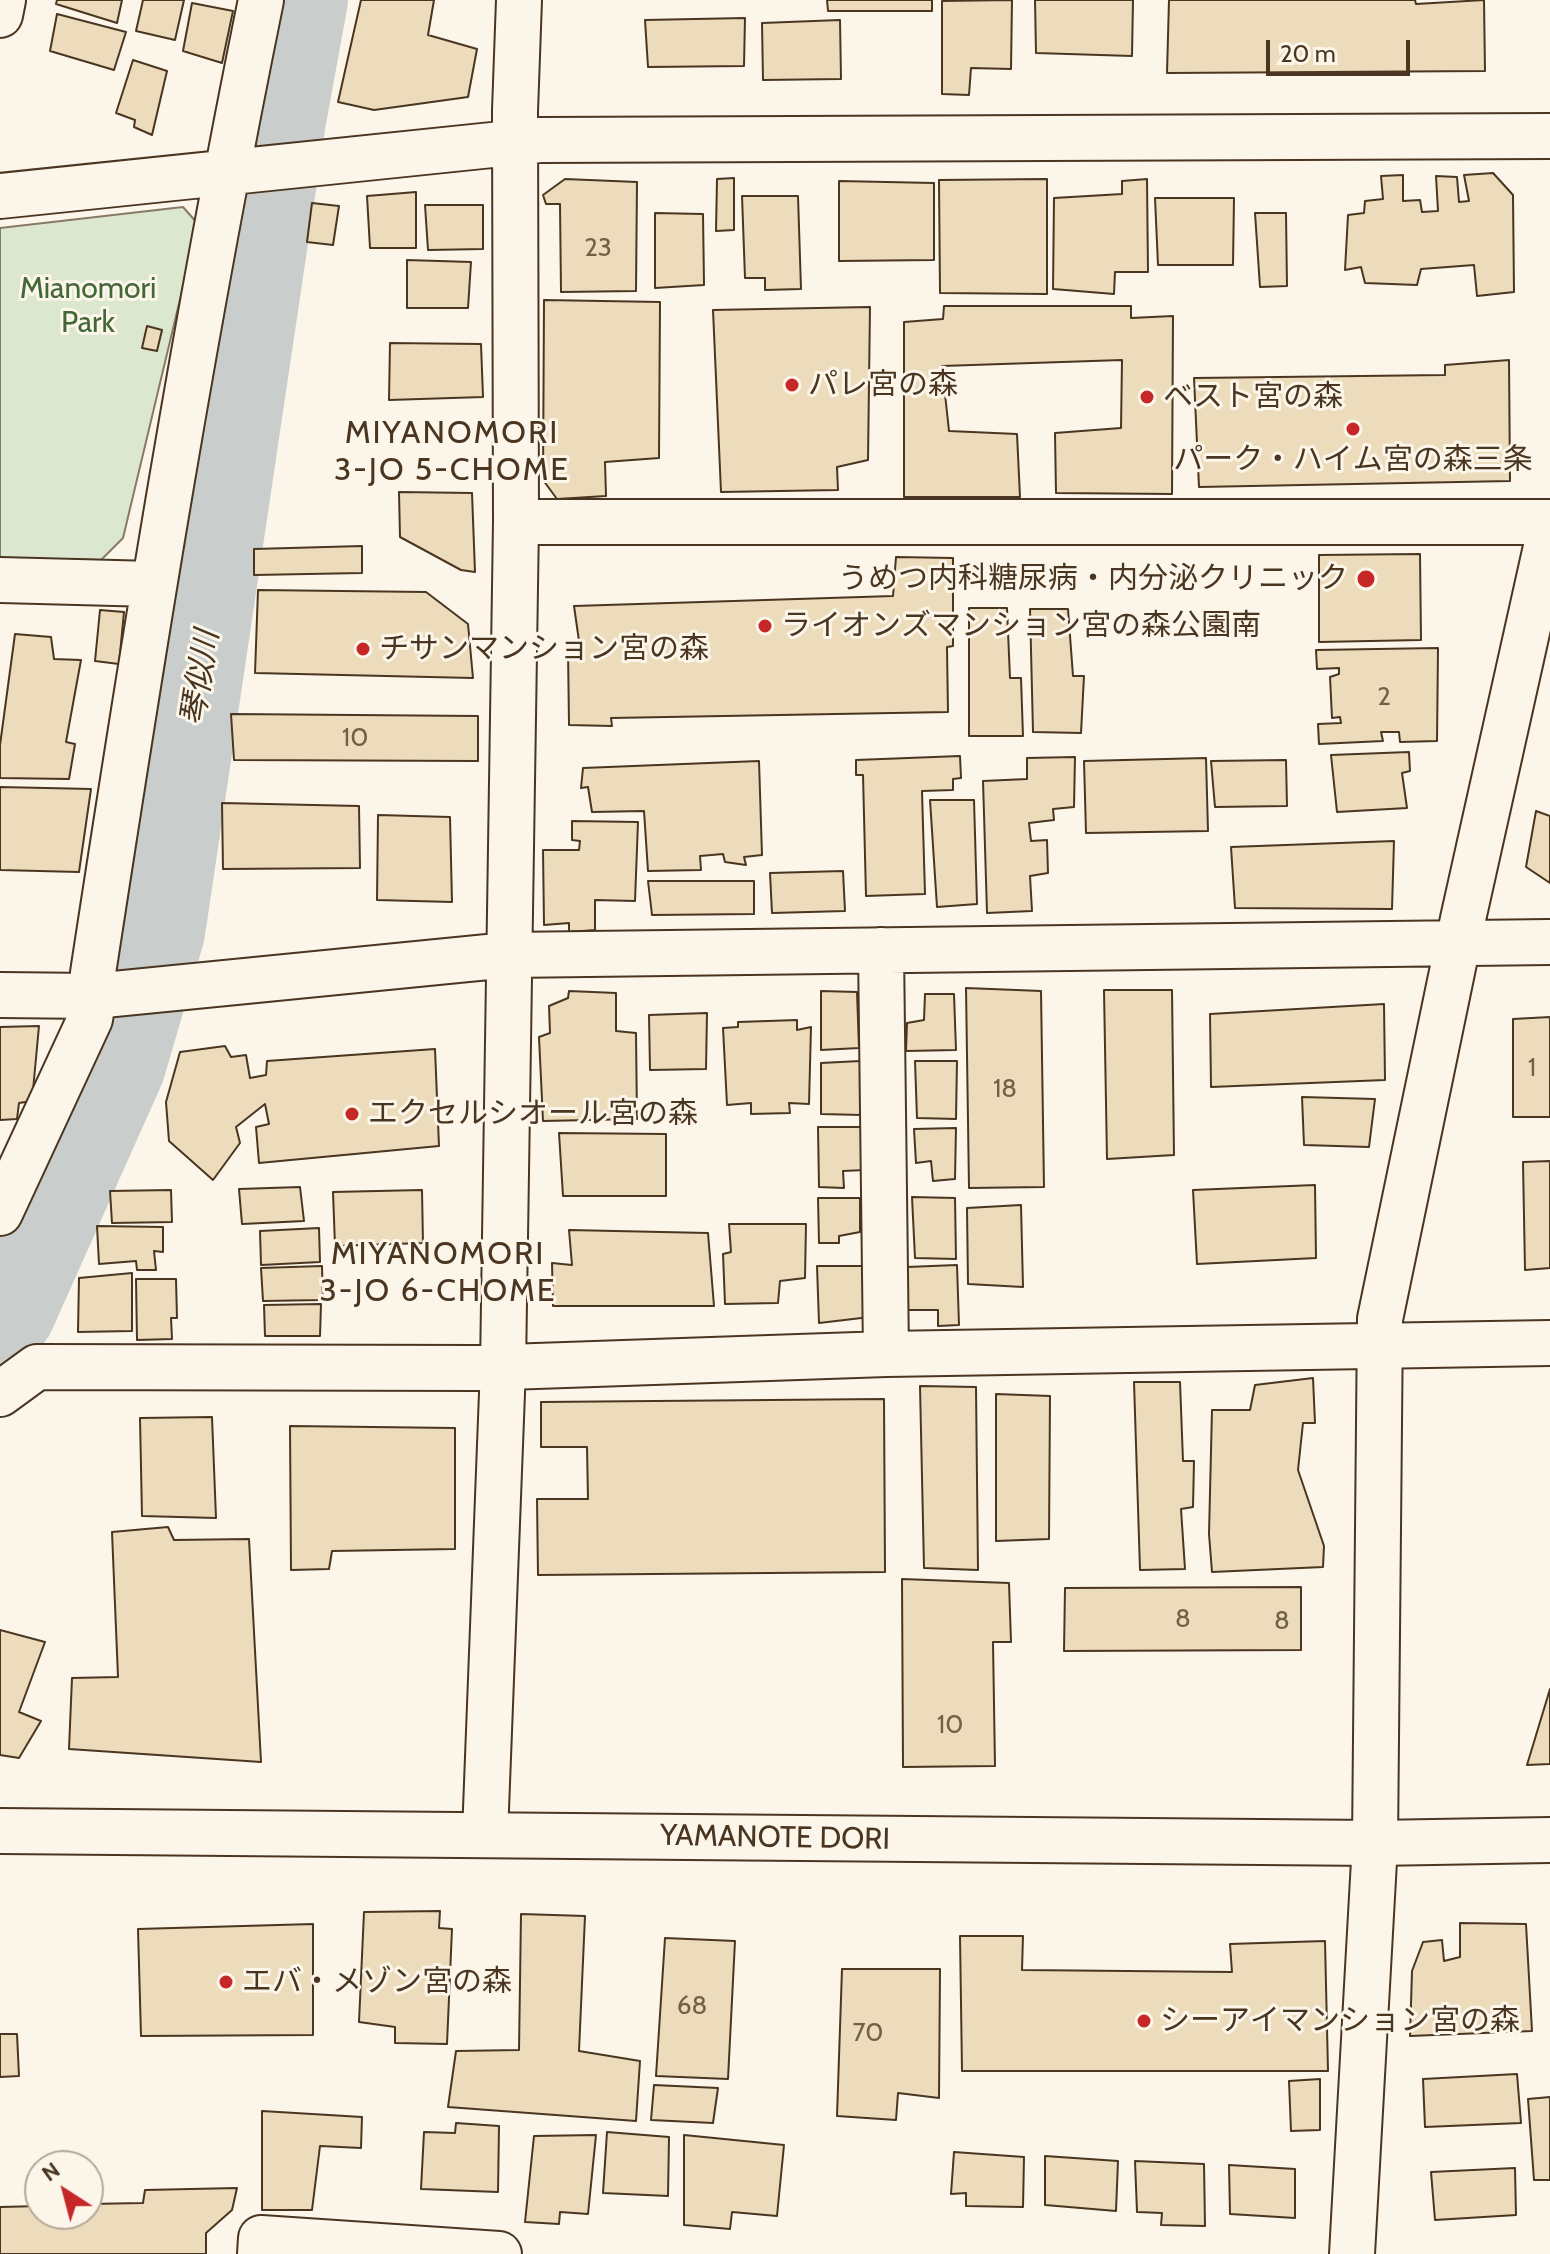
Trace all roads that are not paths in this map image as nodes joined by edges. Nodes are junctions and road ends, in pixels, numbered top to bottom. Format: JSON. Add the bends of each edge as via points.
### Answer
{"nodes":[{"id":1,"x":3,"y":0,"type":"edge"},
{"id":2,"x":261,"y":0,"type":"edge"},
{"id":3,"x":519,"y":0,"type":"edge"},
{"id":4,"x":0,"y":15,"type":"edge"},
{"id":5,"x":1550,"y":136,"type":"edge"},
{"id":6,"x":515,"y":142,"type":"junction"},
{"id":7,"x":238,"y":171,"type":"junction"},
{"id":8,"x":0,"y":196,"type":"edge"},
{"id":9,"x":516,"y":522,"type":"junction"},
{"id":10,"x":1550,"y":522,"type":"edge"},
{"id":11,"x":1550,"y":529,"type":"edge"},
{"id":12,"x":0,"y":580,"type":"edge"},
{"id":13,"x":153,"y":584,"type":"junction"},
{"id":14,"x":1458,"y":942,"type":"junction"},
{"id":15,"x":1550,"y":942,"type":"edge"},
{"id":16,"x":881,"y":950,"type":"junction"},
{"id":17,"x":508,"y":955,"type":"junction"},
{"id":18,"x":0,"y":995,"type":"edge"},
{"id":19,"x":103,"y":996,"type":"junction"},
{"id":20,"x":0,"y":1213,"type":"edge"},
{"id":21,"x":1550,"y":1343,"type":"edge"},
{"id":22,"x":1378,"y":1347,"type":"junction"},
{"id":23,"x":886,"y":1354,"type":"junction"},
{"id":24,"x":503,"y":1367,"type":"junction"},
{"id":25,"x":0,"y":1394,"type":"edge"},
{"id":26,"x":0,"y":1831,"type":"edge"},
{"id":27,"x":485,"y":1835,"type":"junction"},
{"id":28,"x":1550,"y":1840,"type":"edge"},
{"id":29,"x":1375,"y":1843,"type":"junction"},
{"id":30,"x":260,"y":2254,"type":"edge"},
{"id":31,"x":499,"y":2254,"type":"edge"},
{"id":32,"x":1352,"y":2254,"type":"edge"}],
"edges":[{"from":1,"to":4,"type":"street"},
{"from":2,"to":7,"type":"street"},
{"from":3,"to":6,"type":"street"},
{"from":5,"to":6,"type":"street"},
{"from":6,"to":7,"type":"street"},
{"from":6,"to":9,"type":"street"},
{"from":7,"to":8,"type":"street"},
{"from":7,"to":13,"type":"street"},
{"from":9,"to":10,"type":"street"},
{"from":9,"to":17,"type":"street"},
{"from":11,"to":14,"type":"street"},
{"from":12,"to":13,"type":"street"},
{"from":13,"to":19,"type":"street","via":[[95,957]]},
{"from":14,"to":15,"type":"street"},
{"from":14,"to":16,"type":"street"},
{"from":14,"to":22,"type":"street"},
{"from":16,"to":17,"type":"street"},
{"from":16,"to":23,"type":"street"},
{"from":17,"to":19,"type":"street"},
{"from":17,"to":24,"type":"street"},
{"from":18,"to":19,"type":"street"},
{"from":19,"to":20,"type":"street"},
{"from":21,"to":22,"type":"street"},
{"from":22,"to":23,"type":"street"},
{"from":22,"to":29,"type":"street"},
{"from":23,"to":24,"type":"street"},
{"from":24,"to":25,"type":"street","via":[[37,1367]]},
{"from":24,"to":27,"type":"street"},
{"from":26,"to":27,"type":"street","name":"YAMANOTE DORI"},
{"from":27,"to":29,"type":"street","name":"YAMANOTE DORI"},
{"from":28,"to":29,"type":"street","name":"YAMANOTE DORI"},
{"from":29,"to":32,"type":"street"},
{"from":30,"to":31,"type":"street","via":[[261,2238]]}]}
